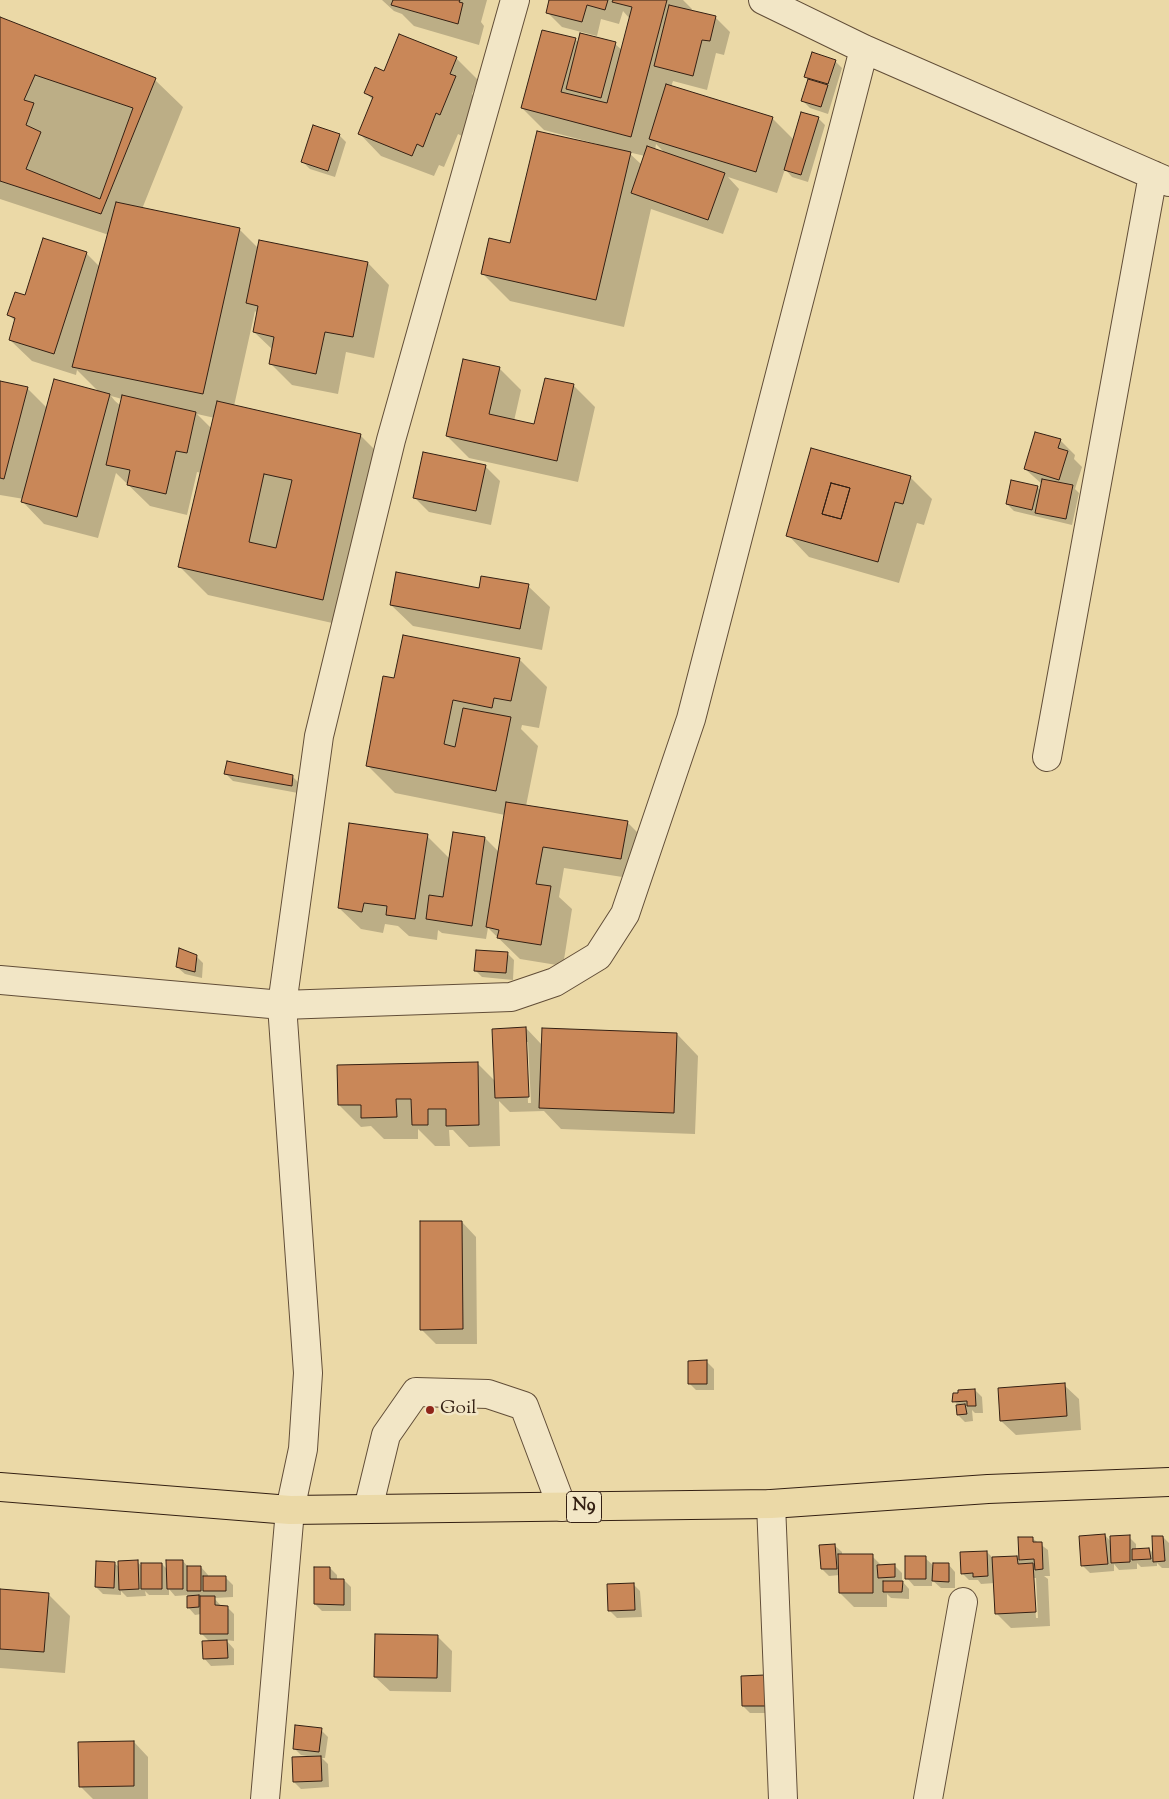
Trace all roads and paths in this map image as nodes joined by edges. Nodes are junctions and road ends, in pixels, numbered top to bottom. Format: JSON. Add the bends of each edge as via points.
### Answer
{"nodes":[{"id":1,"x":515,"y":0,"type":"edge"},
{"id":2,"x":763,"y":0,"type":"edge"},
{"id":3,"x":864,"y":49,"type":"junction"},
{"id":4,"x":1161,"y":179,"type":"edge"},
{"id":5,"x":1047,"y":757,"type":"dead end"},
{"id":6,"x":0,"y":980,"type":"edge"},
{"id":7,"x":282,"y":1005,"type":"junction"},
{"id":8,"x":1169,"y":1482,"type":"edge"},
{"id":9,"x":0,"y":1487,"type":"edge"},
{"id":10,"x":771,"y":1504,"type":"junction"},
{"id":11,"x":562,"y":1507,"type":"junction"},
{"id":12,"x":368,"y":1509,"type":"junction"},
{"id":13,"x":290,"y":1510,"type":"junction"},
{"id":14,"x":963,"y":1602,"type":"dead end"},
{"id":15,"x":265,"y":1799,"type":"edge"},
{"id":16,"x":783,"y":1799,"type":"edge"},
{"id":17,"x":928,"y":1799,"type":"edge"}],
"edges":[{"from":1,"to":7,"type":"street","via":[[392,440],[319,736]]},
{"from":2,"to":3,"type":"street"},
{"from":3,"to":4,"type":"street"},
{"from":3,"to":7,"type":"street","via":[[691,718],[625,914],[598,956],[554,982],[511,997]]},
{"from":4,"to":5,"type":"street"},
{"from":6,"to":7,"type":"street"},
{"from":7,"to":13,"type":"street","via":[[308,1373],[303,1449]]},
{"from":8,"to":10,"type":"highway","number":"N9","via":[[988,1489]]},
{"from":9,"to":13,"type":"highway","number":"N9"},
{"from":10,"to":11,"type":"highway","number":"N9"},
{"from":10,"to":16,"type":"street"},
{"from":11,"to":12,"type":"highway","number":"N9"},
{"from":11,"to":12,"type":"street","via":[[524,1406],[488,1394],[416,1392],[386,1435]]},
{"from":12,"to":13,"type":"highway","number":"N9"},
{"from":13,"to":15,"type":"street"},
{"from":14,"to":17,"type":"street"}]}
